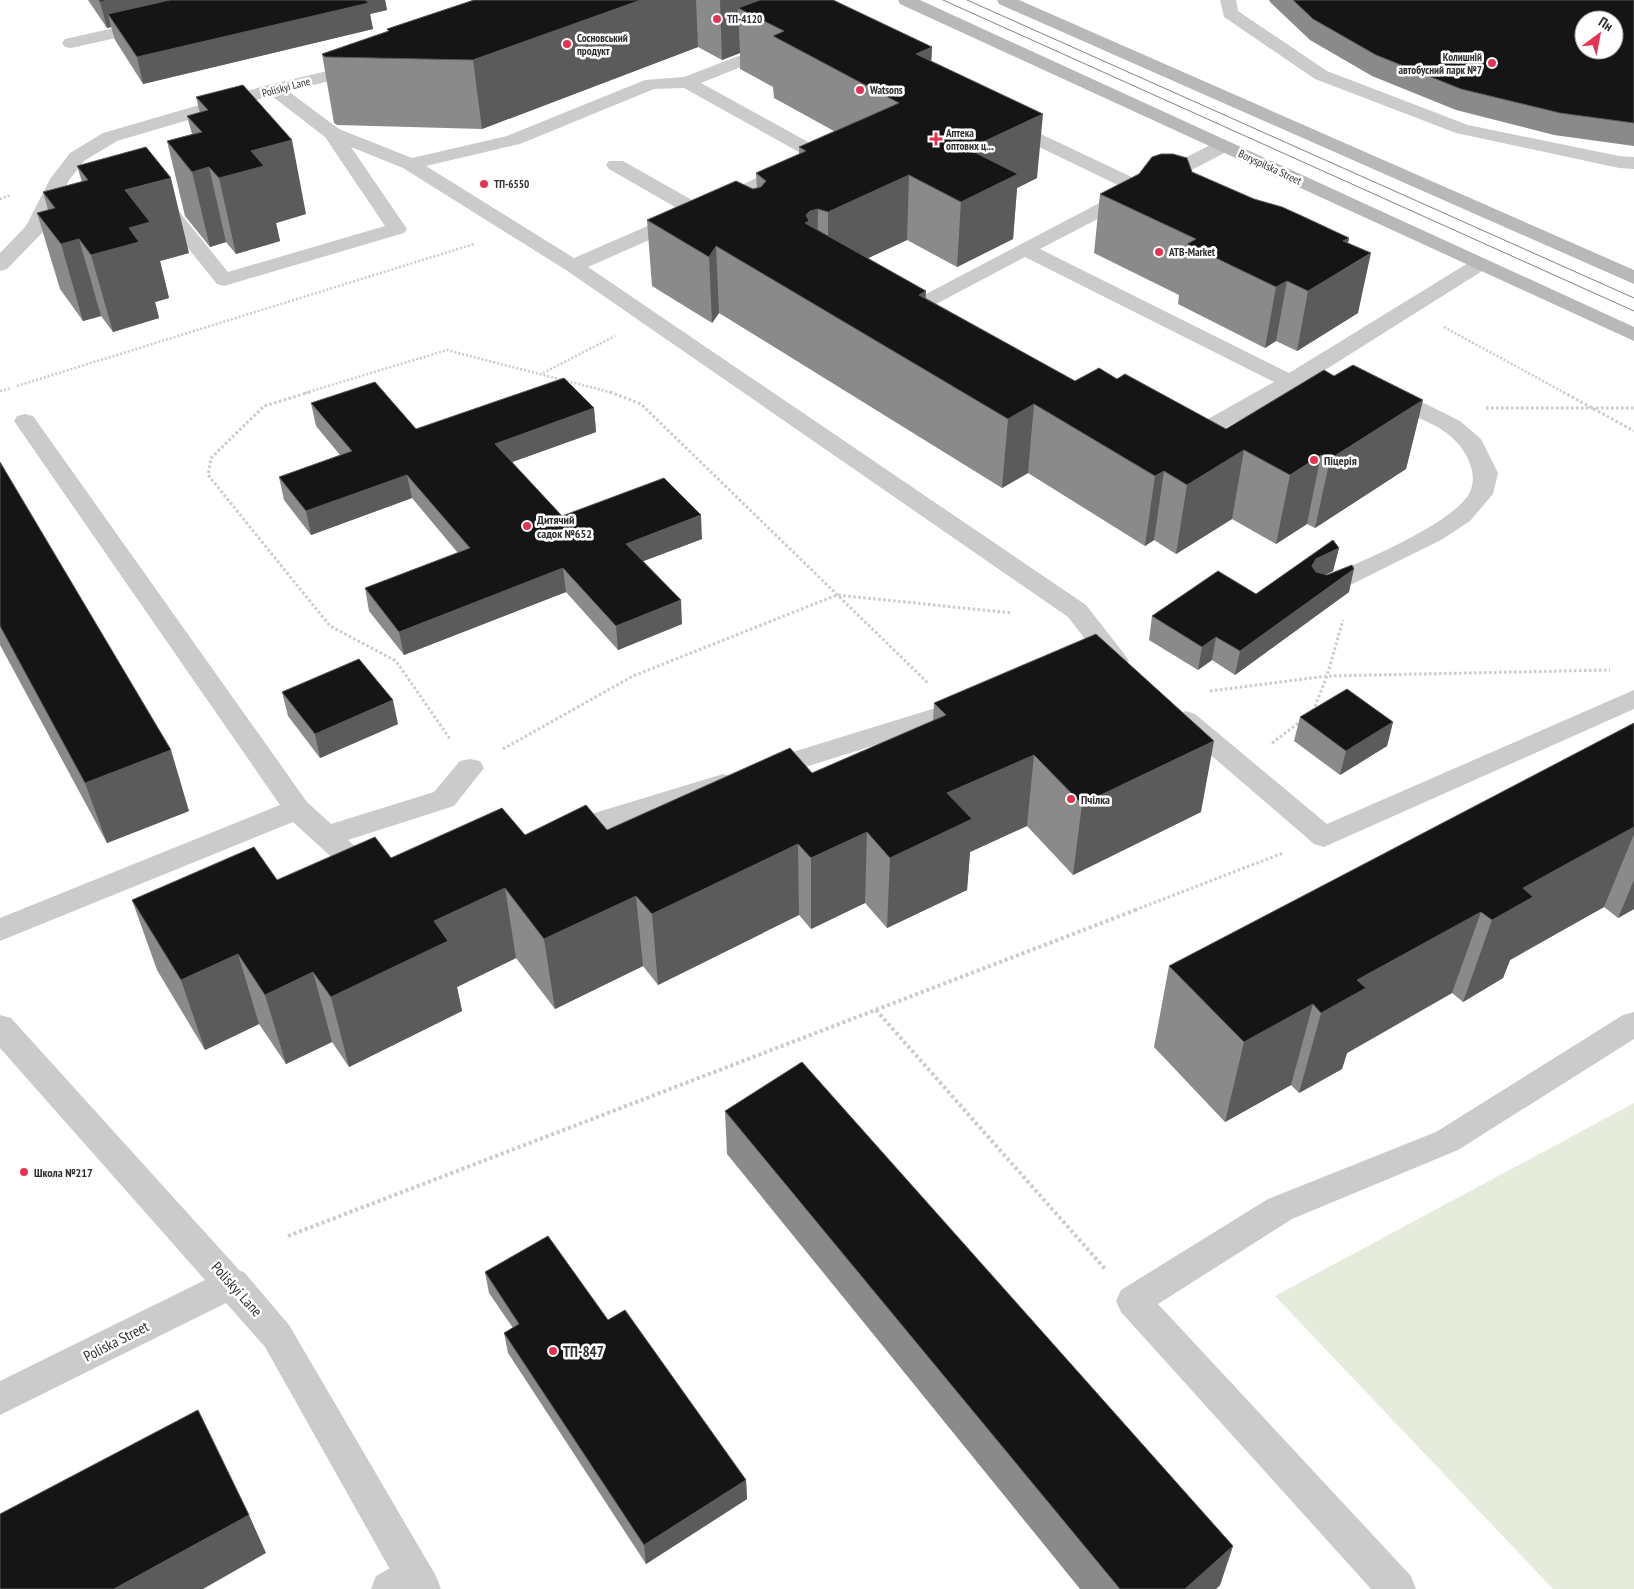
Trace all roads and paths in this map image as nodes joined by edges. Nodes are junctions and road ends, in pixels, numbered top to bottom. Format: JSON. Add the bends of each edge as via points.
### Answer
{"nodes":[{"id":1,"x":906,"y":0,"type":"edge"},
{"id":2,"x":1005,"y":0,"type":"edge"},
{"id":3,"x":1228,"y":0,"type":"edge"},
{"id":4,"x":166,"y":22,"type":"edge"},
{"id":5,"x":789,"y":42,"type":"edge"},
{"id":6,"x":72,"y":43,"type":"dead end"},
{"id":7,"x":381,"y":63,"type":"dead end"},
{"id":8,"x":687,"y":82,"type":"junction"},
{"id":9,"x":274,"y":89,"type":"junction"},
{"id":10,"x":992,"y":116,"type":"edge"},
{"id":11,"x":332,"y":133,"type":"junction"},
{"id":12,"x":1223,"y":146,"type":"junction"},
{"id":13,"x":1634,"y":163,"type":"edge"},
{"id":14,"x":410,"y":164,"type":"junction"},
{"id":15,"x":616,"y":165,"type":"dead end"},
{"id":16,"x":1139,"y":188,"type":"junction"},
{"id":17,"x":140,"y":199,"type":"edge"},
{"id":18,"x":698,"y":211,"type":"junction"},
{"id":19,"x":722,"y":226,"type":"edge"},
{"id":20,"x":518,"y":231,"type":"junction"},
{"id":21,"x":1025,"y":249,"type":"junction"},
{"id":22,"x":1,"y":264,"type":"edge"},
{"id":23,"x":1480,"y":264,"type":"junction"},
{"id":24,"x":573,"y":266,"type":"junction"},
{"id":25,"x":1634,"y":278,"type":"edge"},
{"id":26,"x":1411,"y":309,"type":"junction"},
{"id":27,"x":650,"y":318,"type":"junction"},
{"id":28,"x":891,"y":320,"type":"edge"},
{"id":29,"x":1634,"y":335,"type":"edge"},
{"id":30,"x":543,"y":374,"type":"junction"},
{"id":31,"x":1298,"y":377,"type":"junction"},
{"id":32,"x":1326,"y":384,"type":"edge"},
{"id":33,"x":0,"y":391,"type":"edge"},
{"id":34,"x":1359,"y":396,"type":"edge"},
{"id":35,"x":1590,"y":406,"type":"junction"},
{"id":36,"x":1485,"y":408,"type":"dead end"},
{"id":37,"x":1634,"y":408,"type":"edge"},
{"id":38,"x":26,"y":421,"type":"dead end"},
{"id":39,"x":1162,"y":430,"type":"edge"},
{"id":40,"x":1634,"y":431,"type":"edge"},
{"id":41,"x":1329,"y":586,"type":"joint"},
{"id":42,"x":837,"y":595,"type":"junction"},
{"id":43,"x":1013,"y":613,"type":"dead end"},
{"id":44,"x":1116,"y":661,"type":"junction"},
{"id":45,"x":1088,"y":670,"type":"edge"},
{"id":46,"x":1614,"y":670,"type":"dead end"},
{"id":47,"x":1327,"y":676,"type":"junction"},
{"id":48,"x":1138,"y":680,"type":"edge"},
{"id":49,"x":1159,"y":698,"type":"joint"},
{"id":50,"x":1634,"y":699,"type":"edge"},
{"id":51,"x":993,"y":700,"type":"edge"},
{"id":52,"x":955,"y":711,"type":"junction"},
{"id":53,"x":1312,"y":713,"type":"edge"},
{"id":54,"x":1304,"y":719,"type":"edge"},
{"id":55,"x":1242,"y":766,"type":"junction"},
{"id":56,"x":470,"y":768,"type":"junction"},
{"id":57,"x":297,"y":809,"type":"junction"},
{"id":58,"x":327,"y":836,"type":"junction"},
{"id":59,"x":1324,"y":836,"type":"junction"},
{"id":60,"x":546,"y":838,"type":"edge"},
{"id":61,"x":393,"y":886,"type":"edge"},
{"id":62,"x":0,"y":930,"type":"edge"},
{"id":63,"x":876,"y":1010,"type":"junction"},
{"id":64,"x":1634,"y":1024,"type":"edge"},
{"id":65,"x":0,"y":1027,"type":"edge"},
{"id":66,"x":288,"y":1236,"type":"dead end"},
{"id":67,"x":232,"y":1283,"type":"junction"},
{"id":68,"x":1133,"y":1301,"type":"junction"},
{"id":69,"x":0,"y":1399,"type":"edge"},
{"id":70,"x":409,"y":1584,"type":"edge"},
{"id":71,"x":1397,"y":1589,"type":"edge"}],
"edges":[{"from":1,"to":12,"type":"main road","name":"Boryspilska Street"},
{"from":2,"to":25,"type":"main road"},
{"from":3,"to":13,"type":"street","via":[[1230,13],[1321,75],[1463,129]]},
{"from":4,"to":6,"type":"street"},
{"from":5,"to":8,"type":"street"},
{"from":7,"to":9,"type":"street","name":"Poliskyi Lane"},
{"from":8,"to":14,"type":"street","via":[[651,84],[513,140]]},
{"from":8,"to":18,"type":"street","via":[[821,157]]},
{"from":9,"to":11,"type":"street"},
{"from":9,"to":22,"type":"street","name":"Poliskyi Lane","via":[[110,137],[77,157],[63,194]]},
{"from":10,"to":16,"type":"street"},
{"from":11,"to":14,"type":"street"},
{"from":11,"to":17,"type":"street","via":[[397,229],[224,280],[160,201]]},
{"from":12,"to":16,"type":"street"},
{"from":12,"to":23,"type":"main road","name":"Boryspilska Street"},
{"from":14,"to":20,"type":"street"},
{"from":15,"to":18,"type":"street"},
{"from":16,"to":21,"type":"street"},
{"from":18,"to":19,"type":"street"},
{"from":18,"to":24,"type":"street"},
{"from":20,"to":24,"type":"street"},
{"from":20,"to":33,"type":"path"},
{"from":21,"to":28,"type":"street"},
{"from":21,"to":31,"type":"street"},
{"from":23,"to":26,"type":"street"},
{"from":23,"to":29,"type":"main road","name":"Boryspilska Street"},
{"from":24,"to":27,"type":"street"},
{"from":26,"to":31,"type":"street"},
{"from":26,"to":35,"type":"path"},
{"from":27,"to":30,"type":"path"},
{"from":27,"to":44,"type":"street","via":[[1077,611]]},
{"from":30,"to":42,"type":"path","via":[[602,389],[641,404]]},
{"from":30,"to":56,"type":"path","via":[[447,350],[264,406],[211,458],[208,475],[330,626],[396,661]]},
{"from":31,"to":32,"type":"street"},
{"from":31,"to":39,"type":"street","via":[[1186,442]]},
{"from":34,"to":41,"type":"street","via":[[1418,409],[1452,426],[1473,444],[1486,473],[1481,494],[1462,516],[1433,535]]},
{"from":35,"to":36,"type":"path"},
{"from":35,"to":37,"type":"path"},
{"from":35,"to":40,"type":"path"},
{"from":38,"to":57,"type":"street"},
{"from":41,"to":47,"type":"path","via":[[1344,616]]},
{"from":42,"to":43,"type":"path"},
{"from":42,"to":52,"type":"path"},
{"from":42,"to":56,"type":"path","via":[[633,676]]},
{"from":44,"to":45,"type":"street"},
{"from":44,"to":48,"type":"street"},
{"from":46,"to":47,"type":"path"},
{"from":47,"to":49,"type":"path"},
{"from":47,"to":53,"type":"path"},
{"from":49,"to":55,"type":"street"},
{"from":50,"to":59,"type":"street"},
{"from":51,"to":52,"type":"street"},
{"from":52,"to":60,"type":"street"},
{"from":54,"to":55,"type":"path"},
{"from":55,"to":59,"type":"street"},
{"from":56,"to":58,"type":"street","via":[[444,800]]},
{"from":57,"to":58,"type":"street"},
{"from":57,"to":62,"type":"street"},
{"from":58,"to":61,"type":"street","via":[[384,889]]},
{"from":59,"to":63,"type":"path"},
{"from":63,"to":66,"type":"path"},
{"from":63,"to":68,"type":"path"},
{"from":64,"to":68,"type":"street","via":[[1447,1141],[1280,1209]]},
{"from":65,"to":67,"type":"street","name":"Poliskyi Lane"},
{"from":67,"to":69,"type":"street","name":"Poliska Street"},
{"from":67,"to":70,"type":"street","name":"Poliskyi Lane","via":[[278,1336]]},
{"from":68,"to":71,"type":"street"}]}
